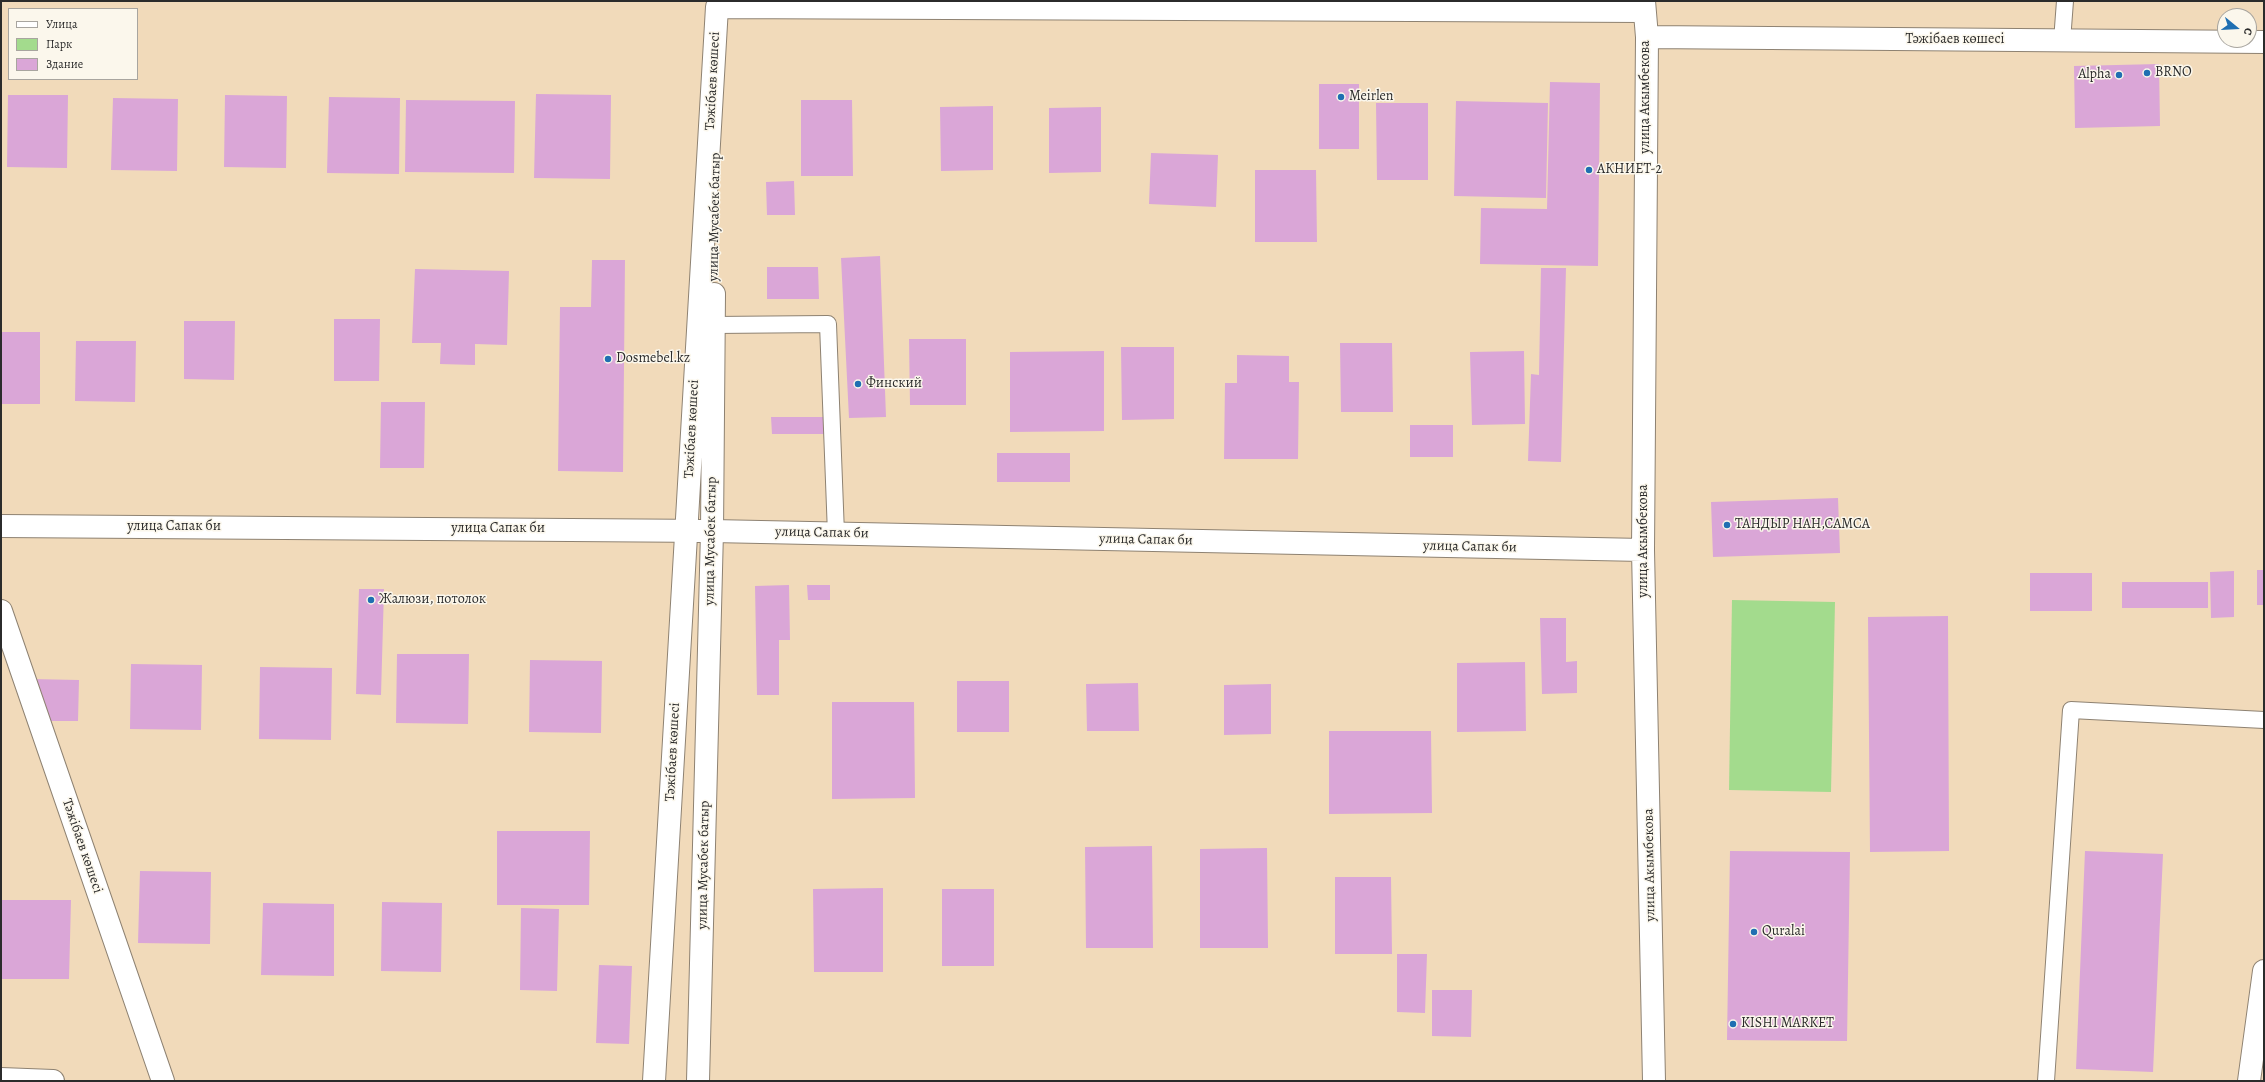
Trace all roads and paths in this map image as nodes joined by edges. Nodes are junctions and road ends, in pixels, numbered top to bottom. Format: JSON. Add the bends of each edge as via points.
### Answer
{"nodes":[{"id":1,"x":2064,"y":1,"type":"edge"},
{"id":2,"x":717,"y":4,"type":"edge"},
{"id":3,"x":1644,"y":6,"type":"edge"},
{"id":4,"x":1647,"y":37,"type":"junction"},
{"id":5,"x":2062,"y":41,"type":"junction"},
{"id":6,"x":2264,"y":42,"type":"edge"},
{"id":7,"x":714,"y":325,"type":"junction"},
{"id":8,"x":1,"y":526,"type":"edge"},
{"id":9,"x":712,"y":531,"type":"junction"},
{"id":10,"x":836,"y":534,"type":"junction"},
{"id":11,"x":1643,"y":550,"type":"junction"},
{"id":12,"x":1,"y":611,"type":"edge"},
{"id":13,"x":2264,"y":720,"type":"edge"},
{"id":14,"x":2264,"y":971,"type":"edge"},
{"id":15,"x":2262,"y":1007,"type":"edge"},
{"id":16,"x":1,"y":1079,"type":"edge"},
{"id":17,"x":52,"y":1081,"type":"edge"},
{"id":18,"x":163,"y":1081,"type":"edge"},
{"id":19,"x":654,"y":1081,"type":"edge"},
{"id":20,"x":698,"y":1081,"type":"edge"},
{"id":21,"x":1654,"y":1081,"type":"edge"},
{"id":22,"x":2046,"y":1081,"type":"edge"},
{"id":23,"x":2249,"y":1081,"type":"edge"}],
"edges":[{"from":1,"to":5,"type":"lane"},
{"from":2,"to":3,"type":"street"},
{"from":2,"to":7,"type":"street","name":"улица Мусабек батыр"},
{"from":2,"to":19,"type":"street","name":"Тәжібаев көшесі"},
{"from":3,"to":4,"type":"street","name":"улица Акымбекова"},
{"from":4,"to":5,"type":"street","name":"Тәжібаев көшесі"},
{"from":4,"to":11,"type":"street","name":"улица Акымбекова"},
{"from":5,"to":6,"type":"street","name":"Тәжібаев көшесі"},
{"from":7,"to":9,"type":"street","name":"улица Мусабек батыр"},
{"from":7,"to":10,"type":"lane","via":[[828,324]]},
{"from":8,"to":9,"type":"street","name":"улица Сапак би"},
{"from":9,"to":10,"type":"street","name":"улица Сапак би"},
{"from":9,"to":20,"type":"street","name":"улица Мусабек батыр"},
{"from":10,"to":11,"type":"street","name":"улица Сапак би"},
{"from":11,"to":21,"type":"street","name":"улица Акымбекова"},
{"from":12,"to":18,"type":"street","name":"Тәжібаев көшесі"},
{"from":13,"to":22,"type":"lane","via":[[2071,710]]},
{"from":14,"to":15,"type":"street"},
{"from":15,"to":23,"type":"street"},
{"from":16,"to":17,"type":"street"}]}
